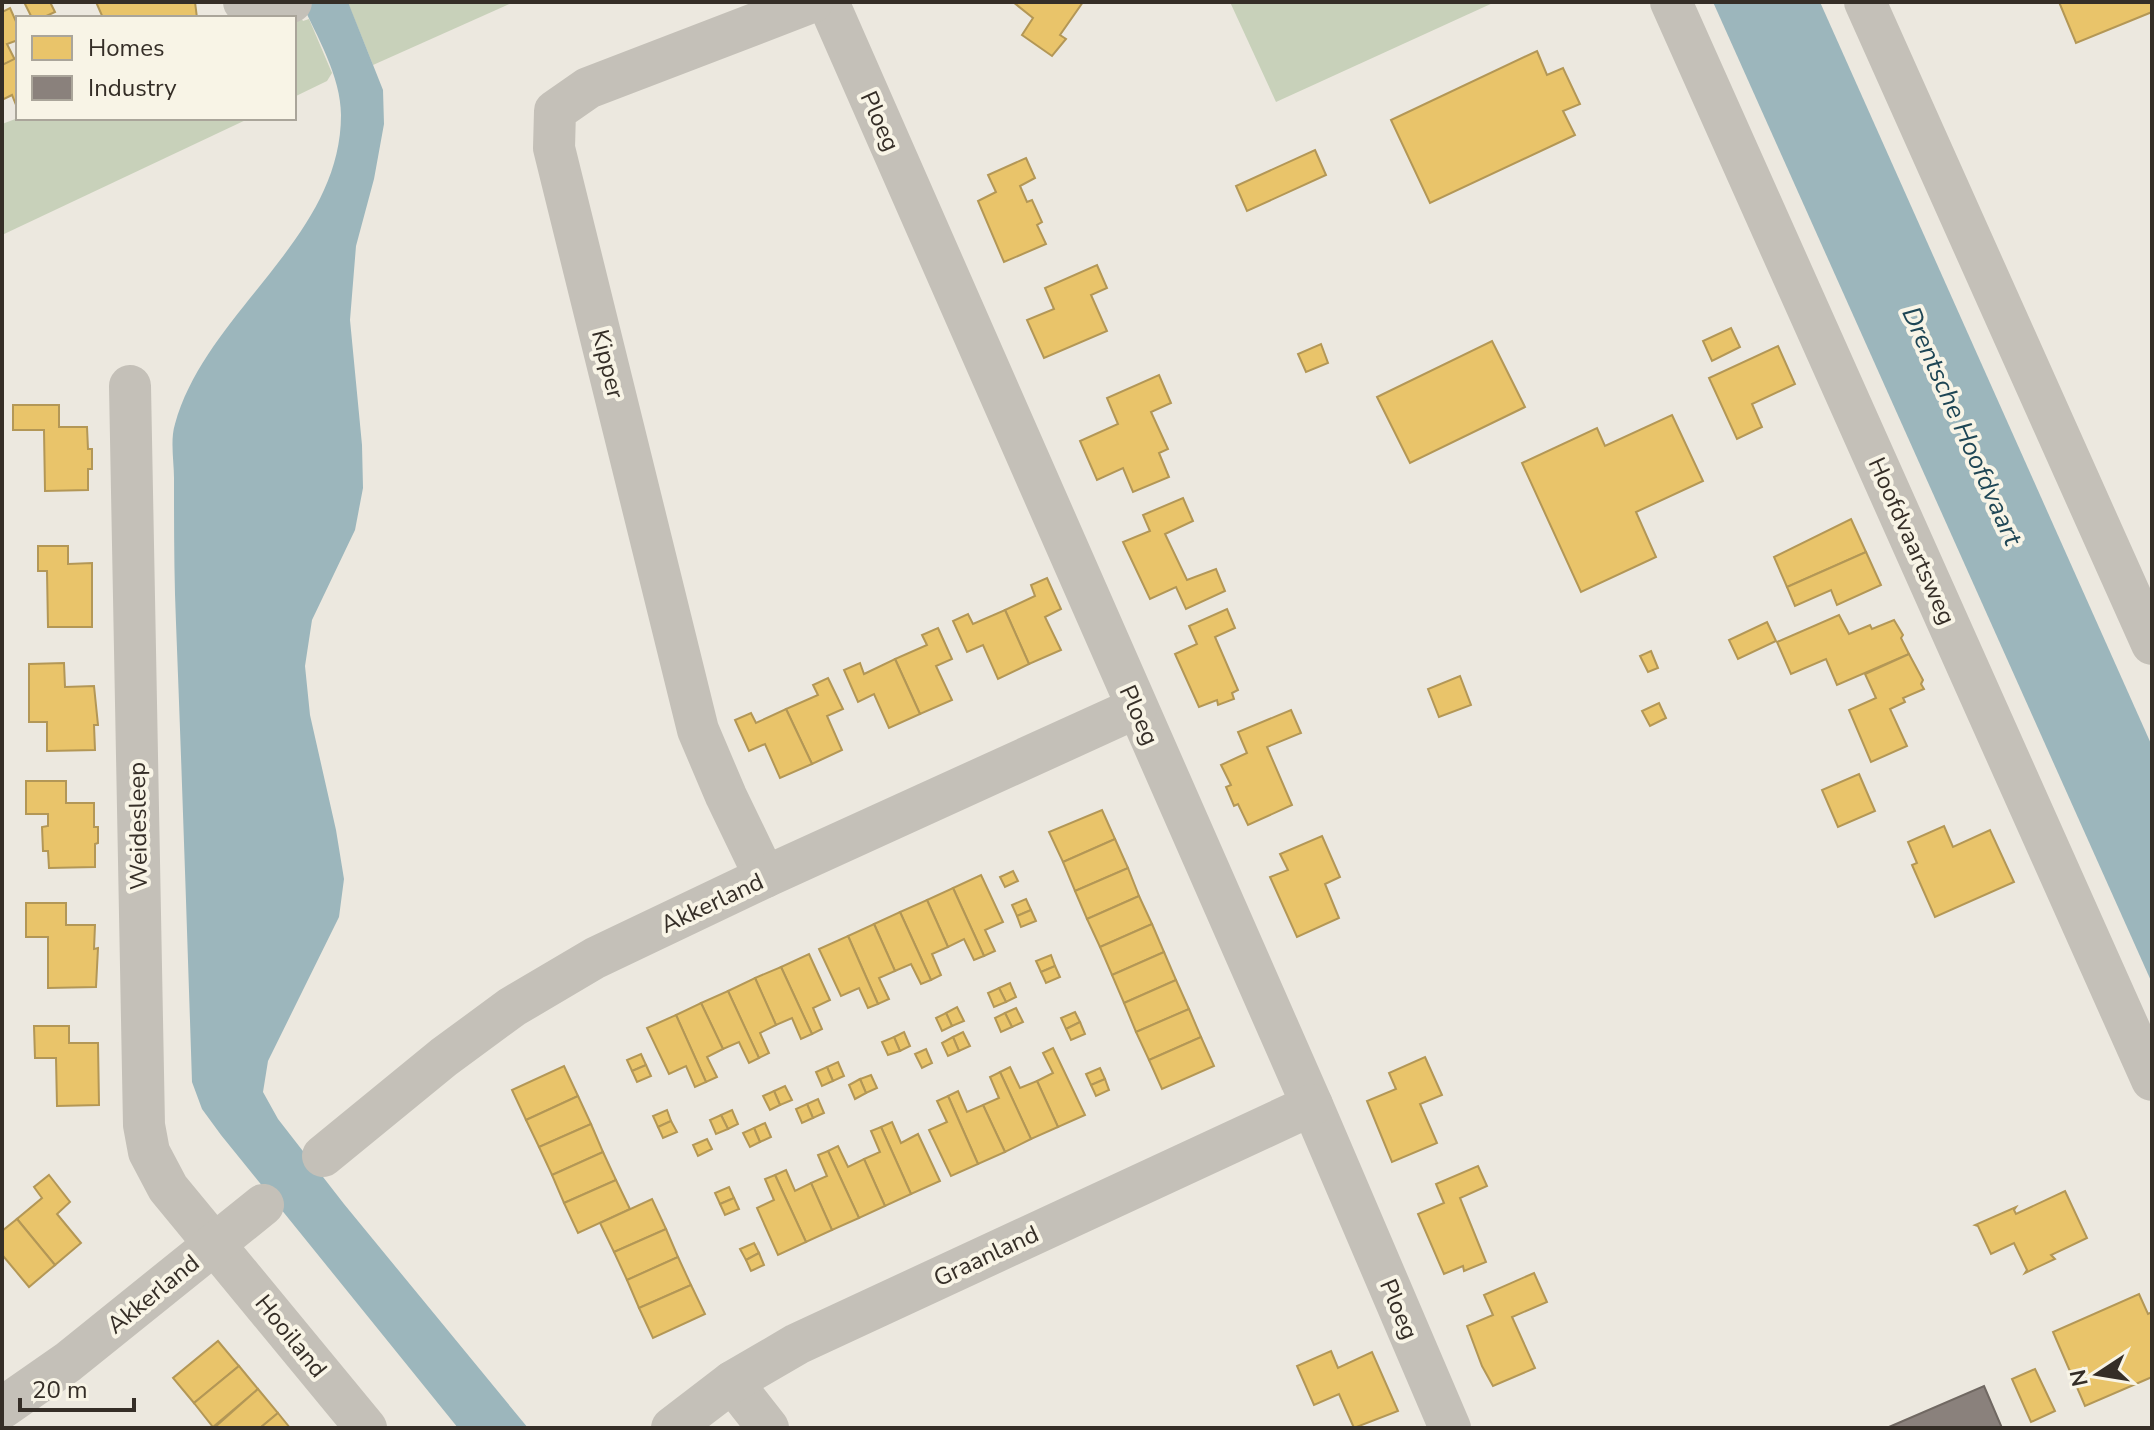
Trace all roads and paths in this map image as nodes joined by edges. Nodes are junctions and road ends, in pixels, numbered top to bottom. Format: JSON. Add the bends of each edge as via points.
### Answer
{"nodes":[{"id":1,"x":812,"y":2,"type":"edge"},
{"id":2,"x":828,"y":2,"type":"edge"},
{"id":3,"x":1671,"y":2,"type":"edge"},
{"id":4,"x":1865,"y":2,"type":"edge"},
{"id":5,"x":130,"y":386,"type":"dead end"},
{"id":6,"x":2152,"y":644,"type":"edge"},
{"id":7,"x":1136,"y":708,"type":"junction"},
{"id":8,"x":765,"y":877,"type":"junction"},
{"id":9,"x":2152,"y":1080,"type":"edge"},
{"id":10,"x":1312,"y":1105,"type":"junction"},
{"id":11,"x":323,"y":1156,"type":"dead end"},
{"id":12,"x":263,"y":1205,"type":"dead end"},
{"id":13,"x":216,"y":1244,"type":"junction"},
{"id":14,"x":732,"y":1382,"type":"junction"},
{"id":15,"x":2,"y":1408,"type":"edge"},
{"id":16,"x":366,"y":1428,"type":"edge"},
{"id":17,"x":672,"y":1428,"type":"edge"},
{"id":18,"x":768,"y":1428,"type":"edge"},
{"id":19,"x":1450,"y":1428,"type":"edge"}],
"edges":[{"from":1,"to":8,"type":"street","name":"Kipper","via":[[588,88],[555,111],[554,148],[698,730]]},
{"from":2,"to":7,"type":"street","name":"Ploeg"},
{"from":3,"to":9,"type":"street","name":"Hoofdvaartsweg"},
{"from":4,"to":6,"type":"street"},
{"from":5,"to":13,"type":"street","name":"Weidesleep","via":[[144,1125],[149,1152],[168,1188]]},
{"from":7,"to":8,"type":"street","name":"Akkerland"},
{"from":7,"to":10,"type":"street","name":"Ploeg"},
{"from":8,"to":11,"type":"street","name":"Akkerland","via":[[595,958],[512,1007]]},
{"from":10,"to":14,"type":"street","name":"Graanland","via":[[797,1344]]},
{"from":10,"to":19,"type":"street","name":"Ploeg"},
{"from":12,"to":13,"type":"street","name":"Akkerland"},
{"from":13,"to":15,"type":"street","name":"Akkerland"},
{"from":13,"to":16,"type":"street","name":"Hooiland"},
{"from":14,"to":17,"type":"street","name":"Graanland"},
{"from":14,"to":18,"type":"street"}]}
